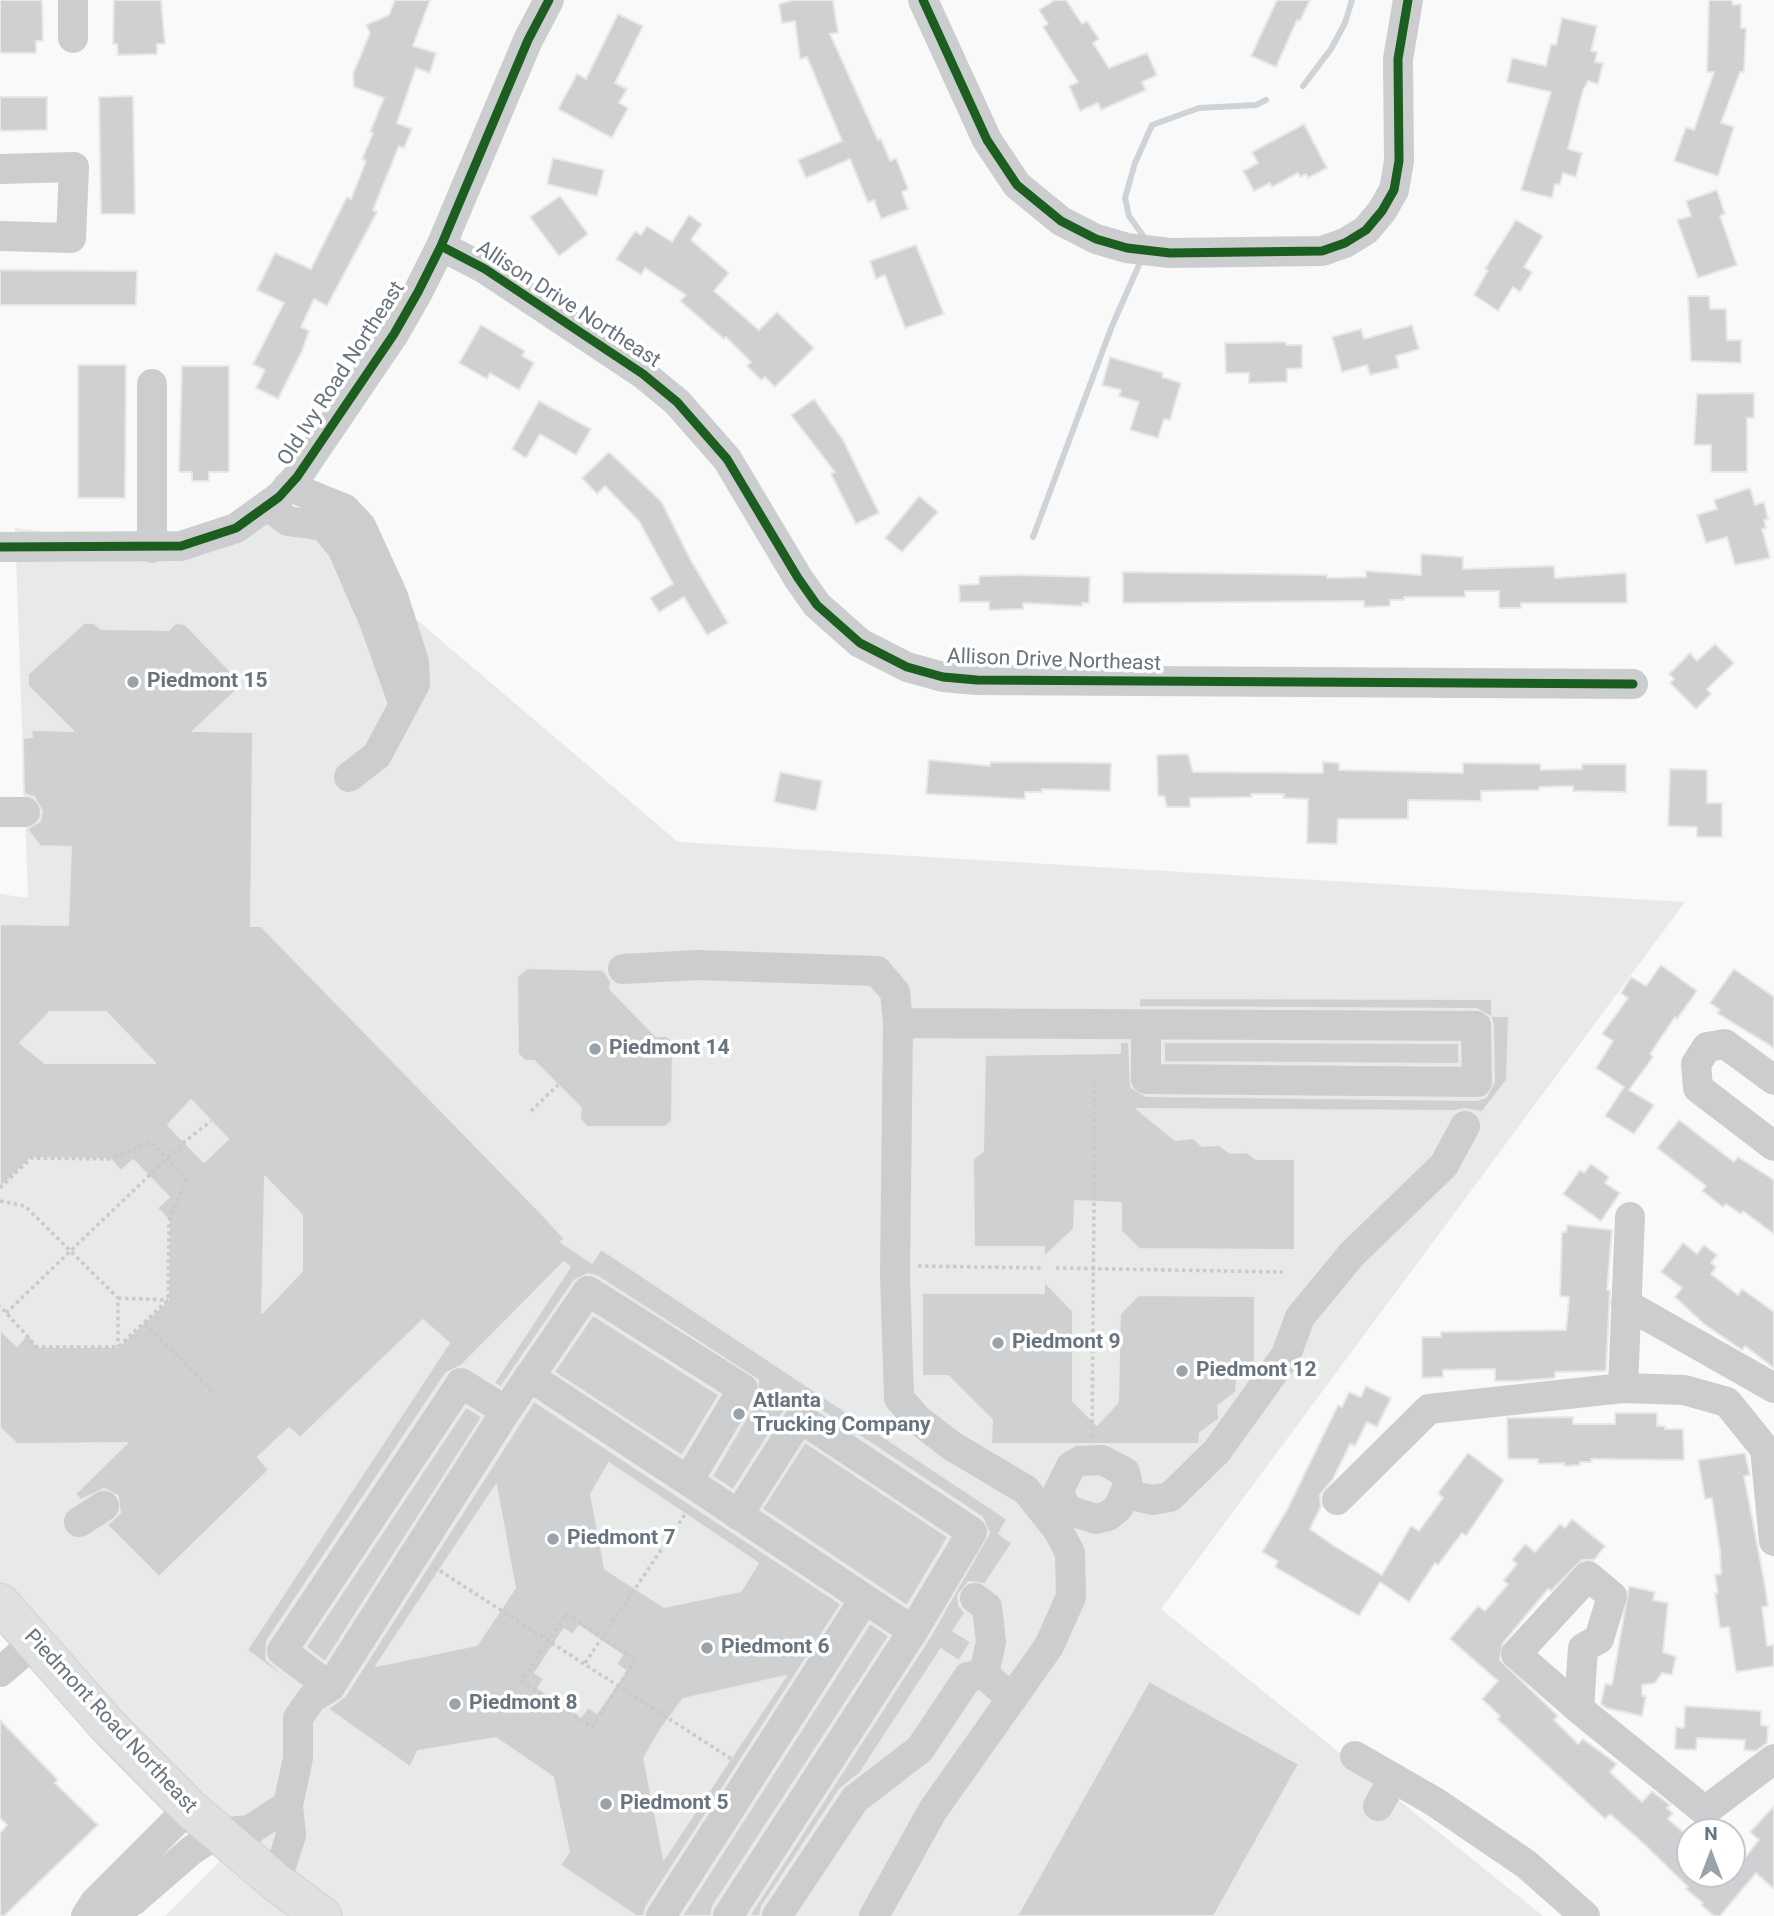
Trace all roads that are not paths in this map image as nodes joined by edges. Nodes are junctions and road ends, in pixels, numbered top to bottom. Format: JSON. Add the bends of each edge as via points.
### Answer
{"nodes":[{"id":1,"x":74,"y":0,"type":"edge"},
{"id":2,"x":549,"y":0,"type":"edge"},
{"id":3,"x":923,"y":0,"type":"edge"},
{"id":4,"x":1408,"y":0,"type":"edge"},
{"id":5,"x":73,"y":38,"type":"dead end"},
{"id":6,"x":0,"y":169,"type":"edge"},
{"id":7,"x":0,"y":236,"type":"edge"},
{"id":8,"x":441,"y":246,"type":"junction"},
{"id":9,"x":152,"y":384,"type":"dead end"},
{"id":10,"x":278,"y":496,"type":"junction"},
{"id":11,"x":0,"y":547,"type":"edge"},
{"id":12,"x":152,"y":548,"type":"junction"},
{"id":13,"x":1633,"y":684,"type":"dead end"},
{"id":14,"x":349,"y":777,"type":"dead end"},
{"id":15,"x":623,"y":969,"type":"dead end"},
{"id":16,"x":898,"y":1023,"type":"junction"},
{"id":17,"x":1146,"y":1025,"type":"junction"},
{"id":18,"x":1774,"y":1080,"type":"edge"},
{"id":19,"x":1465,"y":1126,"type":"dead end"},
{"id":20,"x":1774,"y":1146,"type":"edge"},
{"id":21,"x":1630,"y":1217,"type":"dead end"},
{"id":22,"x":1626,"y":1304,"type":"junction"},
{"id":23,"x":1748,"y":1373,"type":"junction"},
{"id":24,"x":529,"y":1376,"type":"junction"},
{"id":25,"x":1623,"y":1388,"type":"junction"},
{"id":26,"x":1774,"y":1388,"type":"edge"},
{"id":27,"x":1731,"y":1407,"type":"junction"},
{"id":28,"x":506,"y":1411,"type":"junction"},
{"id":29,"x":695,"y":1486,"type":"junction"},
{"id":30,"x":1126,"y":1494,"type":"junction"},
{"id":31,"x":1337,"y":1500,"type":"dead end"},
{"id":32,"x":104,"y":1506,"type":"dead end"},
{"id":33,"x":738,"y":1515,"type":"junction"},
{"id":34,"x":1060,"y":1517,"type":"junction"},
{"id":35,"x":79,"y":1522,"type":"dead end"},
{"id":36,"x":1774,"y":1541,"type":"edge"},
{"id":37,"x":975,"y":1598,"type":"dead end"},
{"id":38,"x":864,"y":1600,"type":"junction"},
{"id":39,"x":3,"y":1613,"type":"edge"},
{"id":40,"x":1552,"y":1615,"type":"junction"},
{"id":41,"x":912,"y":1631,"type":"junction"},
{"id":42,"x":34,"y":1643,"type":"junction"},
{"id":43,"x":1583,"y":1648,"type":"junction"},
{"id":44,"x":0,"y":1672,"type":"edge"},
{"id":45,"x":984,"y":1674,"type":"junction"},
{"id":46,"x":330,"y":1687,"type":"junction"},
{"id":47,"x":1012,"y":1699,"type":"junction"},
{"id":48,"x":1579,"y":1709,"type":"junction"},
{"id":49,"x":1355,"y":1756,"type":"dead end"},
{"id":50,"x":1774,"y":1759,"type":"edge"},
{"id":51,"x":1394,"y":1778,"type":"junction"},
{"id":52,"x":288,"y":1805,"type":"junction"},
{"id":53,"x":1378,"y":1806,"type":"dead end"},
{"id":54,"x":189,"y":1808,"type":"junction"},
{"id":55,"x":218,"y":1833,"type":"junction"},
{"id":56,"x":276,"y":1882,"type":"junction"},
{"id":57,"x":86,"y":1916,"type":"edge"},
{"id":58,"x":108,"y":1916,"type":"edge"},
{"id":59,"x":321,"y":1916,"type":"edge"},
{"id":60,"x":661,"y":1916,"type":"edge"},
{"id":61,"x":728,"y":1916,"type":"edge"},
{"id":62,"x":777,"y":1916,"type":"edge"},
{"id":63,"x":874,"y":1916,"type":"edge"},
{"id":64,"x":1585,"y":1916,"type":"edge"}],
"edges":[{"from":1,"to":5,"type":"street"},
{"from":2,"to":8,"type":"street","name":"Old Ivy Road Northeast"},
{"from":3,"to":4,"type":"street","via":[[987,140],[1017,185],[1051,214],[1096,239],[1170,253],[1322,251],[1366,230],[1394,190],[1399,161],[1398,59]]},
{"from":6,"to":7,"type":"street","via":[[74,167],[71,238]]},
{"from":8,"to":10,"type":"street","name":"Old Ivy Road Northeast","via":[[394,334]]},
{"from":8,"to":13,"type":"street","name":"Allison Drive Northeast","via":[[485,269],[643,374],[677,402],[727,459],[817,605],[860,643],[907,667],[977,680]]},
{"from":9,"to":12,"type":"street"},
{"from":10,"to":12,"type":"street","name":"Old Ivy Road Northeast","via":[[236,527],[209,539]]},
{"from":10,"to":14,"type":"street","via":[[288,521],[324,526],[342,548],[404,705],[377,755]]},
{"from":11,"to":12,"type":"street","name":"Old Ivy Road Northeast"},
{"from":15,"to":16,"type":"street","via":[[697,965],[877,971],[895,992]]},
{"from":16,"to":17,"type":"street"},
{"from":16,"to":34,"type":"street","via":[[895,1266],[899,1398],[952,1446],[1026,1490]]},
{"from":17,"to":17,"type":"street","via":[[1476,1026],[1478,1082],[1146,1079]]},
{"from":18,"to":20,"type":"street","via":[[1725,1044],[1707,1047],[1696,1064],[1698,1088]]},
{"from":19,"to":30,"type":"street","via":[[1444,1165],[1352,1254],[1300,1317],[1286,1355],[1217,1451],[1170,1497],[1152,1500]]},
{"from":21,"to":22,"type":"street"},
{"from":22,"to":23,"type":"street"},
{"from":22,"to":25,"type":"street"},
{"from":23,"to":26,"type":"street"},
{"from":23,"to":27,"type":"street"},
{"from":24,"to":28,"type":"street"},
{"from":24,"to":29,"type":"street"},
{"from":24,"to":29,"type":"street","via":[[588,1291],[743,1389]]},
{"from":25,"to":27,"type":"street","via":[[1685,1390]]},
{"from":25,"to":31,"type":"street","via":[[1429,1409]]},
{"from":27,"to":36,"type":"street","via":[[1765,1449]]},
{"from":28,"to":46,"type":"street"},
{"from":28,"to":46,"type":"street","via":[[461,1383],[282,1651]]},
{"from":29,"to":33,"type":"street"},
{"from":30,"to":34,"type":"street","via":[[1108,1516]]},
{"from":30,"to":34,"type":"street","via":[[1125,1472],[1114,1465],[1080,1461],[1071,1466],[1058,1492]]},
{"from":32,"to":35,"type":"street"},
{"from":33,"to":38,"type":"street"},
{"from":33,"to":41,"type":"street","via":[[800,1418],[972,1532]]},
{"from":34,"to":47,"type":"street","via":[[1070,1553],[1071,1597],[1049,1646]]},
{"from":37,"to":45,"type":"street","via":[[987,1607],[991,1642]]},
{"from":38,"to":41,"type":"street"},
{"from":38,"to":60,"type":"street"},
{"from":39,"to":42,"type":"main road","name":"Piedmont Road Northeast"},
{"from":40,"to":43,"type":"street"},
{"from":40,"to":43,"type":"street","via":[[1588,1576],[1612,1595],[1599,1639]]},
{"from":40,"to":48,"type":"street","via":[[1516,1654]]},
{"from":41,"to":61,"type":"street"},
{"from":42,"to":44,"type":"street"},
{"from":42,"to":54,"type":"main road","name":"Piedmont Road Northeast"},
{"from":43,"to":48,"type":"street"},
{"from":45,"to":47,"type":"street"},
{"from":45,"to":62,"type":"street","via":[[968,1677],[920,1749],[855,1799]]},
{"from":46,"to":52,"type":"street","via":[[312,1698],[298,1718],[298,1758]]},
{"from":47,"to":63,"type":"street","via":[[933,1810]]},
{"from":48,"to":50,"type":"street","via":[[1706,1811]]},
{"from":49,"to":51,"type":"street"},
{"from":51,"to":53,"type":"street"},
{"from":51,"to":64,"type":"street","via":[[1526,1864]]},
{"from":52,"to":55,"type":"street","via":[[250,1830]]},
{"from":52,"to":56,"type":"street","via":[[291,1835]]},
{"from":54,"to":55,"type":"main road","name":"Piedmont Road Northeast"},
{"from":54,"to":57,"type":"street"},
{"from":55,"to":56,"type":"main road","name":"Piedmont Road Northeast"},
{"from":55,"to":58,"type":"street"},
{"from":56,"to":59,"type":"main road","name":"Piedmont Road Northeast"}]}
